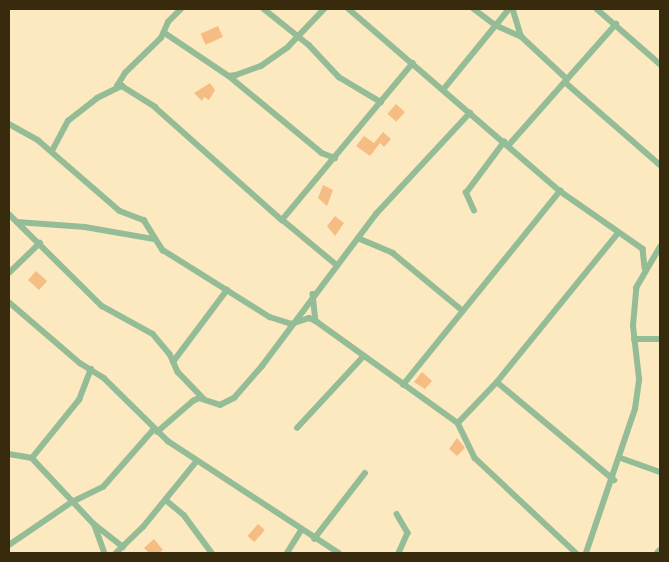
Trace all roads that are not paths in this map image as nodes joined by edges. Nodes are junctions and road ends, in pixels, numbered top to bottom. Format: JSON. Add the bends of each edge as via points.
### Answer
{"nodes":[{"id":1,"x":181,"y":9,"type":"edge"},
{"id":2,"x":264,"y":9,"type":"edge"},
{"id":3,"x":324,"y":9,"type":"edge"},
{"id":4,"x":349,"y":9,"type":"edge"},
{"id":5,"x":474,"y":9,"type":"edge"},
{"id":6,"x":508,"y":9,"type":"edge"},
{"id":7,"x":513,"y":9,"type":"edge"},
{"id":8,"x":597,"y":9,"type":"edge"},
{"id":9,"x":616,"y":24,"type":"junction"},
{"id":10,"x":495,"y":25,"type":"junction"},
{"id":11,"x":165,"y":33,"type":"junction"},
{"id":12,"x":522,"y":37,"type":"junction"},
{"id":13,"x":298,"y":38,"type":"junction"},
{"id":14,"x":413,"y":62,"type":"junction"},
{"id":15,"x":660,"y":64,"type":"edge"},
{"id":16,"x":230,"y":76,"type":"junction"},
{"id":17,"x":566,"y":80,"type":"junction"},
{"id":18,"x":117,"y":86,"type":"junction"},
{"id":19,"x":443,"y":90,"type":"junction"},
{"id":20,"x":381,"y":102,"type":"junction"},
{"id":21,"x":470,"y":113,"type":"junction"},
{"id":22,"x":9,"y":124,"type":"edge"},
{"id":23,"x":506,"y":144,"type":"junction"},
{"id":24,"x":52,"y":152,"type":"junction"},
{"id":25,"x":335,"y":158,"type":"junction"},
{"id":26,"x":660,"y":165,"type":"edge"},
{"id":27,"x":560,"y":191,"type":"junction"},
{"id":28,"x":474,"y":211,"type":"dead end"},
{"id":29,"x":9,"y":214,"type":"edge"},
{"id":30,"x":282,"y":220,"type":"junction"},
{"id":31,"x":18,"y":222,"type":"junction"},
{"id":32,"x":618,"y":233,"type":"junction"},
{"id":33,"x":358,"y":238,"type":"junction"},
{"id":34,"x":154,"y":239,"type":"junction"},
{"id":35,"x":40,"y":243,"type":"junction"},
{"id":36,"x":660,"y":247,"type":"edge"},
{"id":37,"x":653,"y":255,"type":"junction"},
{"id":38,"x":660,"y":257,"type":"edge"},
{"id":39,"x":336,"y":265,"type":"junction"},
{"id":40,"x":645,"y":268,"type":"junction"},
{"id":41,"x":9,"y":273,"type":"edge"},
{"id":42,"x":226,"y":290,"type":"junction"},
{"id":43,"x":313,"y":294,"type":"junction"},
{"id":44,"x":9,"y":302,"type":"edge"},
{"id":45,"x":462,"y":310,"type":"junction"},
{"id":46,"x":316,"y":322,"type":"junction"},
{"id":47,"x":291,"y":324,"type":"junction"},
{"id":48,"x":634,"y":339,"type":"junction"},
{"id":49,"x":660,"y":339,"type":"edge"},
{"id":50,"x":364,"y":356,"type":"junction"},
{"id":51,"x":173,"y":362,"type":"junction"},
{"id":52,"x":91,"y":370,"type":"junction"},
{"id":53,"x":497,"y":382,"type":"junction"},
{"id":54,"x":403,"y":385,"type":"junction"},
{"id":55,"x":204,"y":399,"type":"junction"},
{"id":56,"x":458,"y":423,"type":"junction"},
{"id":57,"x":297,"y":428,"type":"dead end"},
{"id":58,"x":156,"y":430,"type":"junction"},
{"id":59,"x":9,"y":454,"type":"edge"},
{"id":60,"x":32,"y":458,"type":"junction"},
{"id":61,"x":621,"y":458,"type":"junction"},
{"id":62,"x":196,"y":462,"type":"junction"},
{"id":63,"x":660,"y":472,"type":"edge"},
{"id":64,"x":365,"y":473,"type":"dead end"},
{"id":65,"x":614,"y":480,"type":"junction"},
{"id":66,"x":166,"y":500,"type":"junction"},
{"id":67,"x":72,"y":502,"type":"junction"},
{"id":68,"x":397,"y":514,"type":"dead end"},
{"id":69,"x":94,"y":524,"type":"junction"},
{"id":70,"x":301,"y":531,"type":"junction"},
{"id":71,"x":314,"y":539,"type":"junction"},
{"id":72,"x":9,"y":546,"type":"edge"},
{"id":73,"x":660,"y":550,"type":"edge"},
{"id":74,"x":119,"y":551,"type":"edge"},
{"id":75,"x":105,"y":553,"type":"edge"},
{"id":76,"x":212,"y":553,"type":"edge"},
{"id":77,"x":287,"y":553,"type":"edge"},
{"id":78,"x":338,"y":553,"type":"edge"},
{"id":79,"x":398,"y":553,"type":"edge"},
{"id":80,"x":576,"y":553,"type":"edge"},
{"id":81,"x":586,"y":553,"type":"edge"},
{"id":82,"x":657,"y":553,"type":"edge"}],
"edges":[{"from":1,"to":11,"type":"street","via":[[168,22]]},
{"from":2,"to":13,"type":"street"},
{"from":3,"to":13,"type":"street"},
{"from":4,"to":14,"type":"street"},
{"from":5,"to":10,"type":"street"},
{"from":6,"to":10,"type":"street"},
{"from":7,"to":12,"type":"street","via":[[516,27]]},
{"from":8,"to":9,"type":"street"},
{"from":9,"to":15,"type":"street"},
{"from":9,"to":17,"type":"street"},
{"from":10,"to":12,"type":"street"},
{"from":10,"to":19,"type":"street"},
{"from":11,"to":16,"type":"street"},
{"from":11,"to":18,"type":"street","via":[[125,73]]},
{"from":12,"to":17,"type":"street"},
{"from":13,"to":16,"type":"street","via":[[261,66]]},
{"from":13,"to":20,"type":"street","via":[[347,84]]},
{"from":14,"to":19,"type":"street"},
{"from":14,"to":20,"type":"street"},
{"from":16,"to":25,"type":"street","via":[[322,153]]},
{"from":17,"to":23,"type":"street"},
{"from":17,"to":26,"type":"street"},
{"from":18,"to":24,"type":"street","via":[[68,121]]},
{"from":18,"to":30,"type":"street","via":[[155,107]]},
{"from":19,"to":21,"type":"street"},
{"from":20,"to":25,"type":"street"},
{"from":21,"to":23,"type":"street"},
{"from":21,"to":33,"type":"street"},
{"from":22,"to":24,"type":"street"},
{"from":23,"to":27,"type":"street"},
{"from":23,"to":28,"type":"street","via":[[466,193]]},
{"from":24,"to":34,"type":"street","via":[[120,211],[144,220]]},
{"from":25,"to":30,"type":"street"},
{"from":27,"to":32,"type":"street"},
{"from":27,"to":45,"type":"street"},
{"from":29,"to":31,"type":"street"},
{"from":30,"to":39,"type":"street"},
{"from":31,"to":34,"type":"street","via":[[86,227]]},
{"from":31,"to":35,"type":"street"},
{"from":32,"to":40,"type":"street","via":[[643,249]]},
{"from":32,"to":53,"type":"street"},
{"from":33,"to":39,"type":"street"},
{"from":33,"to":45,"type":"street","via":[[393,253]]},
{"from":34,"to":42,"type":"street","via":[[163,250]]},
{"from":35,"to":41,"type":"street"},
{"from":35,"to":51,"type":"street","via":[[102,306],[153,334]]},
{"from":36,"to":37,"type":"street"},
{"from":37,"to":38,"type":"street"},
{"from":37,"to":40,"type":"street"},
{"from":39,"to":43,"type":"street"},
{"from":40,"to":48,"type":"street","via":[[635,296]]},
{"from":42,"to":47,"type":"street","via":[[260,312]]},
{"from":42,"to":51,"type":"street"},
{"from":43,"to":46,"type":"street"},
{"from":43,"to":47,"type":"street"},
{"from":44,"to":52,"type":"street"},
{"from":45,"to":54,"type":"street"},
{"from":46,"to":47,"type":"street","via":[[309,318]]},
{"from":46,"to":50,"type":"street"},
{"from":47,"to":55,"type":"street","via":[[262,366],[234,398],[220,405]]},
{"from":48,"to":49,"type":"street"},
{"from":48,"to":61,"type":"street","via":[[637,395]]},
{"from":50,"to":54,"type":"street"},
{"from":50,"to":57,"type":"street"},
{"from":51,"to":55,"type":"street"},
{"from":52,"to":58,"type":"street","via":[[104,378]]},
{"from":52,"to":60,"type":"street","via":[[79,400]]},
{"from":53,"to":56,"type":"street"},
{"from":53,"to":65,"type":"street"},
{"from":54,"to":56,"type":"street"},
{"from":55,"to":58,"type":"street","via":[[193,401]]},
{"from":56,"to":80,"type":"street","via":[[475,458],[539,522]]},
{"from":58,"to":62,"type":"street"},
{"from":58,"to":67,"type":"street","via":[[103,487]]},
{"from":59,"to":60,"type":"street"},
{"from":60,"to":67,"type":"street"},
{"from":61,"to":63,"type":"street"},
{"from":61,"to":65,"type":"street"},
{"from":62,"to":66,"type":"street"},
{"from":62,"to":70,"type":"street"},
{"from":64,"to":71,"type":"street"},
{"from":65,"to":81,"type":"street"},
{"from":66,"to":74,"type":"street"},
{"from":66,"to":76,"type":"street","via":[[184,515]]},
{"from":67,"to":69,"type":"street"},
{"from":67,"to":72,"type":"street"},
{"from":68,"to":79,"type":"street","via":[[408,533]]},
{"from":69,"to":74,"type":"street"},
{"from":69,"to":75,"type":"street"},
{"from":70,"to":71,"type":"street"},
{"from":70,"to":77,"type":"street"},
{"from":71,"to":78,"type":"street"},
{"from":73,"to":82,"type":"street"}]}
